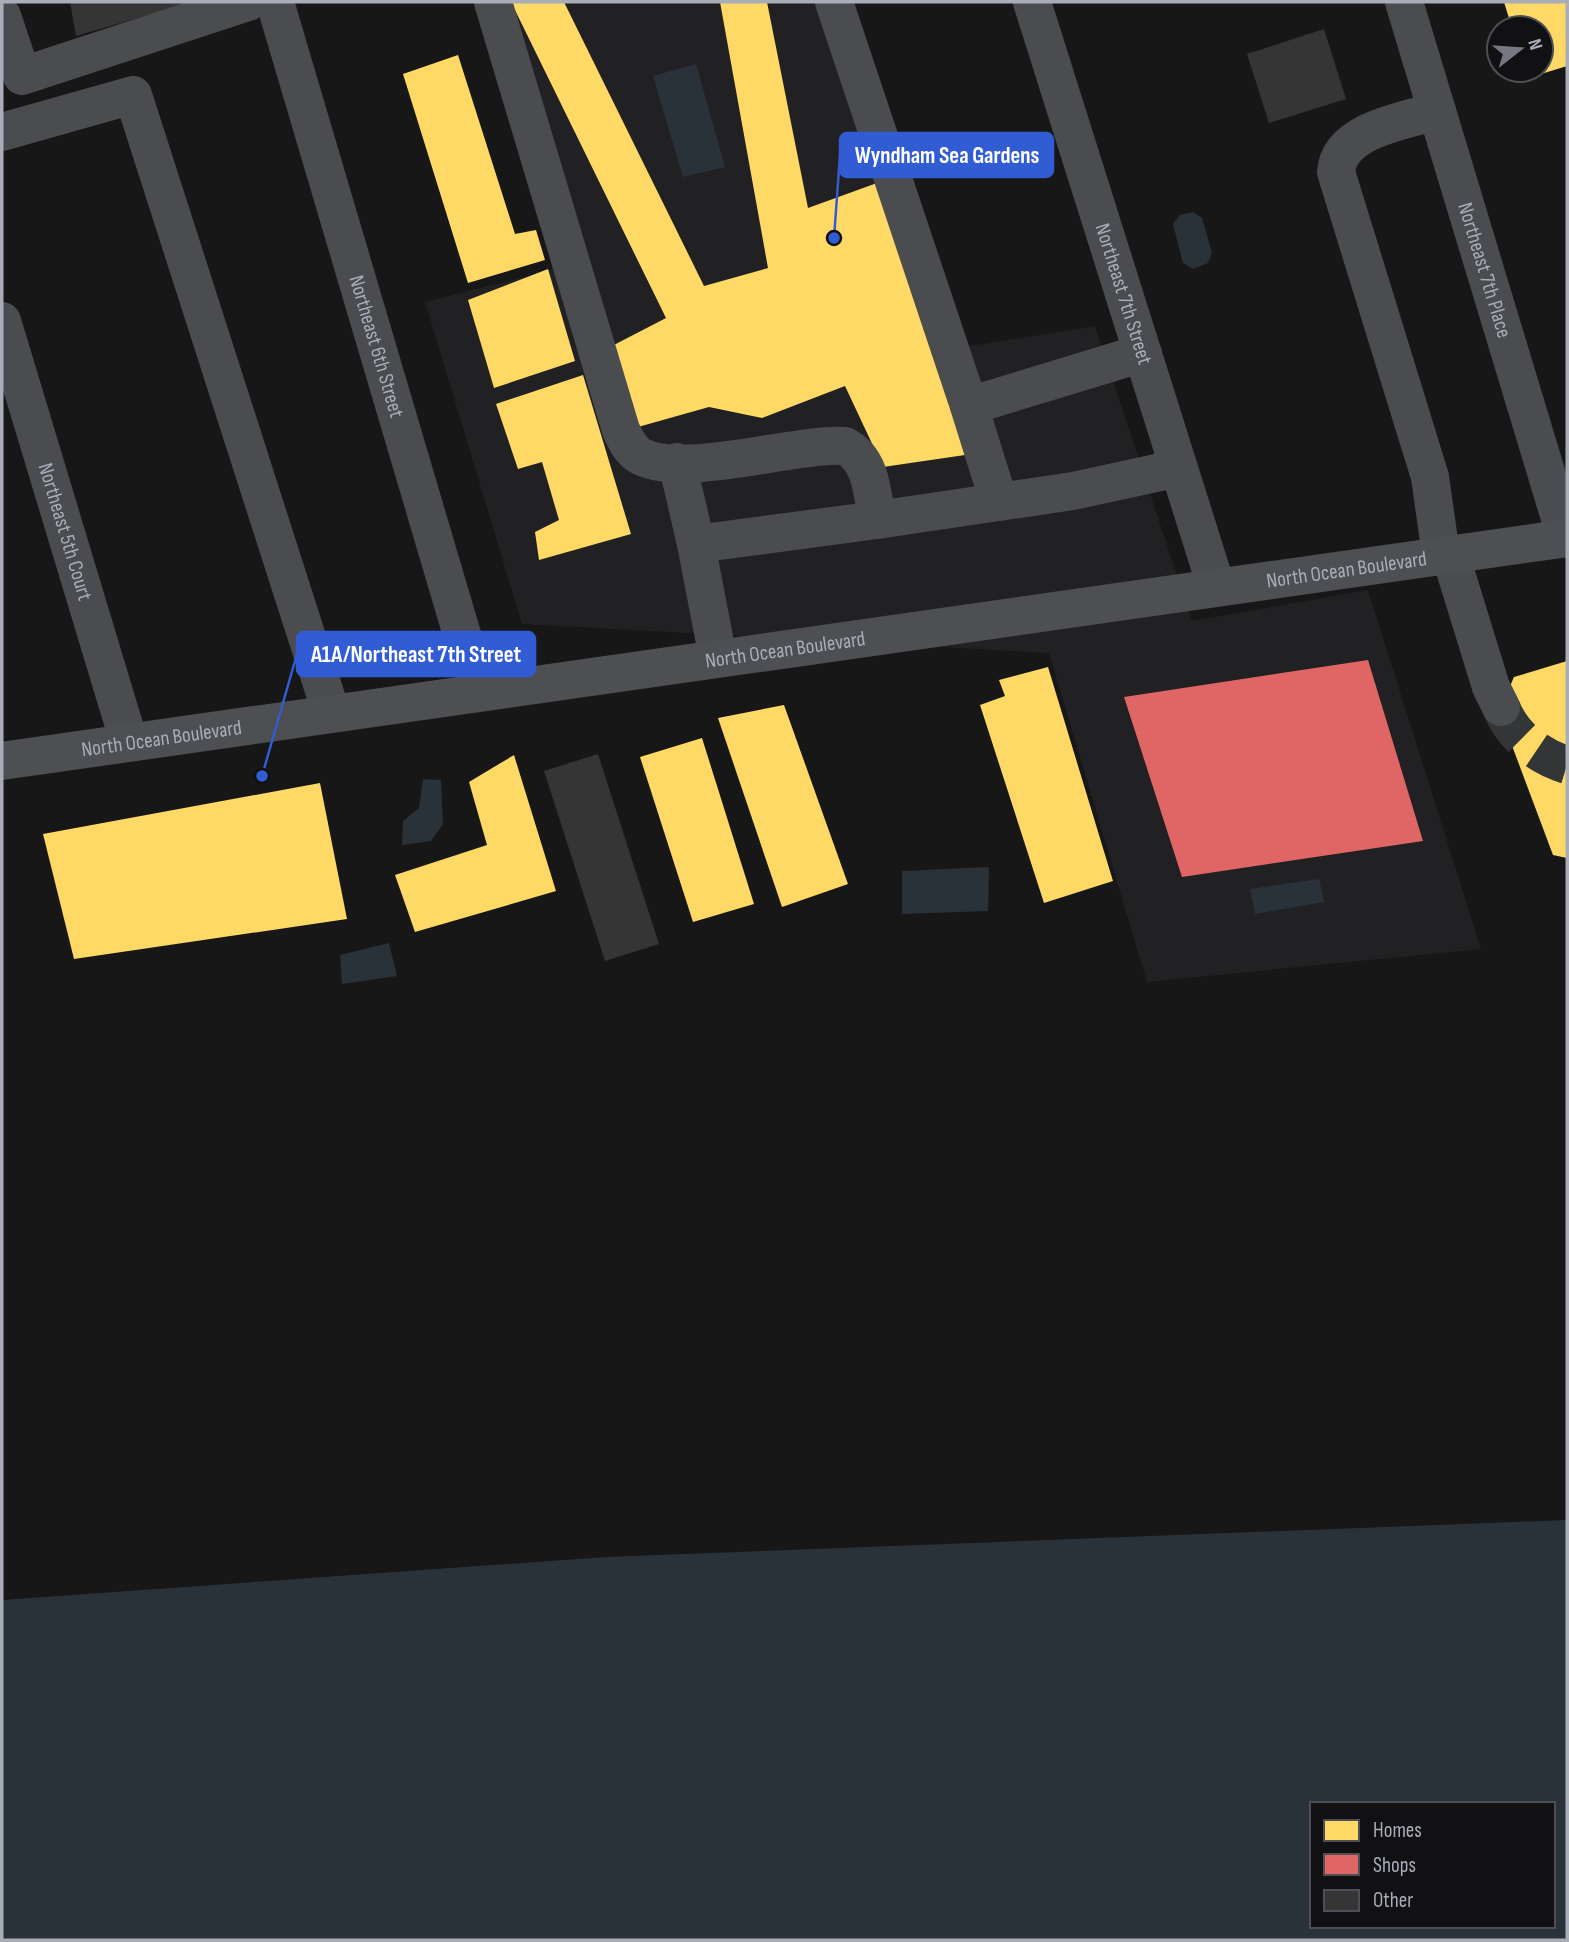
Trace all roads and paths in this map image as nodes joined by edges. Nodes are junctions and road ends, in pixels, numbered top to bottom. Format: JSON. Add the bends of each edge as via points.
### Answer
{"nodes":[{"id":1,"x":248,"y":2,"type":"edge"},
{"id":2,"x":275,"y":2,"type":"edge"},
{"id":3,"x":493,"y":2,"type":"edge"},
{"id":4,"x":834,"y":2,"type":"edge"},
{"id":5,"x":1031,"y":2,"type":"edge"},
{"id":6,"x":1404,"y":2,"type":"edge"},
{"id":7,"x":2,"y":16,"type":"edge"},
{"id":8,"x":12,"y":79,"type":"edge"},
{"id":9,"x":1437,"y":111,"type":"junction"},
{"id":10,"x":2,"y":132,"type":"edge"},
{"id":11,"x":2,"y":321,"type":"edge"},
{"id":12,"x":1143,"y":353,"type":"junction"},
{"id":13,"x":969,"y":406,"type":"junction"},
{"id":14,"x":677,"y":461,"type":"junction"},
{"id":15,"x":1179,"y":468,"type":"junction"},
{"id":16,"x":999,"y":502,"type":"junction"},
{"id":17,"x":877,"y":520,"type":"junction"},
{"id":18,"x":1567,"y":538,"type":"edge"},
{"id":19,"x":696,"y":544,"type":"junction"},
{"id":20,"x":1445,"y":554,"type":"junction"},
{"id":21,"x":1216,"y":586,"type":"junction"},
{"id":22,"x":718,"y":658,"type":"junction"},
{"id":23,"x":479,"y":692,"type":"junction"},
{"id":24,"x":1501,"y":707,"type":"tunnel mouth"},
{"id":25,"x":331,"y":712,"type":"junction"},
{"id":26,"x":130,"y":742,"type":"junction"},
{"id":27,"x":2,"y":761,"type":"edge"}],
"edges":[{"from":1,"to":8,"type":"street"},
{"from":2,"to":23,"type":"street","name":"Northeast 6th Street"},
{"from":3,"to":14,"type":"street","via":[[621,430],[639,455]]},
{"from":4,"to":13,"type":"street"},
{"from":5,"to":12,"type":"street","name":"Northeast 7th Street"},
{"from":6,"to":9,"type":"street","name":"Northeast 7th Place"},
{"from":7,"to":8,"type":"street"},
{"from":9,"to":18,"type":"street","name":"Northeast 7th Place"},
{"from":9,"to":20,"type":"street","via":[[1385,126],[1346,145],[1337,158],[1336,172],[1430,477]]},
{"from":10,"to":25,"type":"street","via":[[133,95]]},
{"from":11,"to":26,"type":"street","name":"Northeast 5th Court"},
{"from":12,"to":13,"type":"street"},
{"from":12,"to":15,"type":"street","name":"Northeast 7th Street"},
{"from":13,"to":16,"type":"street"},
{"from":14,"to":17,"type":"street","via":[[845,446],[854,451],[870,477]]},
{"from":14,"to":19,"type":"street"},
{"from":15,"to":16,"type":"street"},
{"from":15,"to":21,"type":"street","name":"Northeast 7th Street"},
{"from":16,"to":17,"type":"street"},
{"from":17,"to":19,"type":"street"},
{"from":18,"to":20,"type":"main road","name":"North Ocean Boulevard"},
{"from":19,"to":22,"type":"street"},
{"from":20,"to":21,"type":"main road","name":"North Ocean Boulevard"},
{"from":20,"to":24,"type":"street"},
{"from":21,"to":22,"type":"main road","name":"North Ocean Boulevard"},
{"from":22,"to":23,"type":"main road","name":"North Ocean Boulevard"},
{"from":23,"to":25,"type":"main road","name":"North Ocean Boulevard"},
{"from":25,"to":26,"type":"main road","name":"North Ocean Boulevard"},
{"from":26,"to":27,"type":"main road","name":"North Ocean Boulevard"}]}
